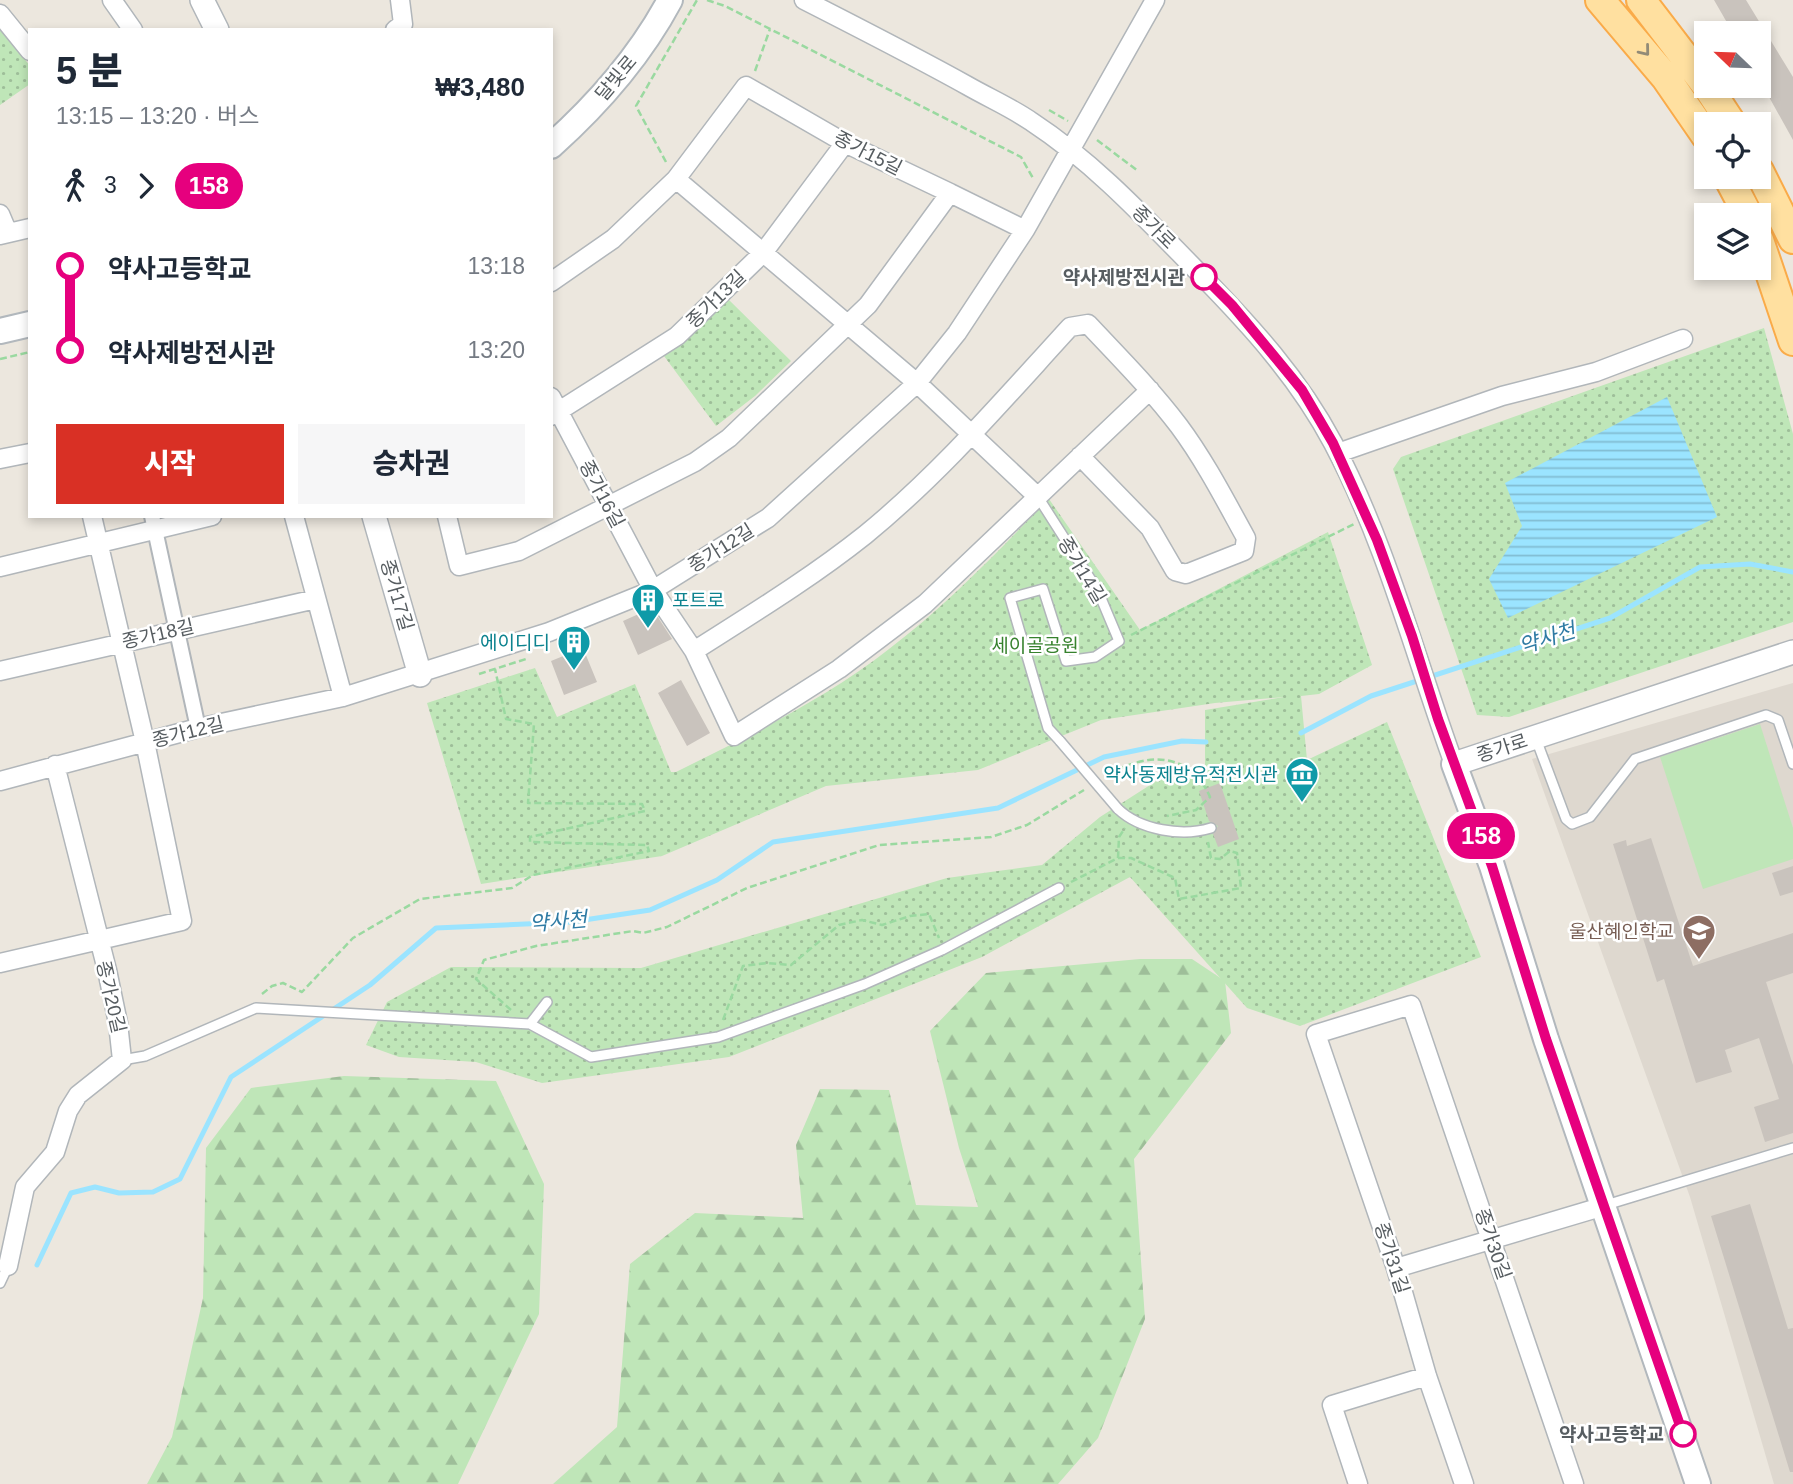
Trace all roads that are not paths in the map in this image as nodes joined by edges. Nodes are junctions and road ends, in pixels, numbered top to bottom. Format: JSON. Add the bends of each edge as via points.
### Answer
{"nodes":[{"id":1,"x":112,"y":0,"type":"edge"},
{"id":2,"x":202,"y":0,"type":"edge"},
{"id":3,"x":400,"y":0,"type":"edge"},
{"id":4,"x":670,"y":0,"type":"edge"},
{"id":5,"x":804,"y":0,"type":"edge"},
{"id":6,"x":1155,"y":0,"type":"edge"},
{"id":7,"x":1600,"y":0,"type":"edge"},
{"id":8,"x":1641,"y":0,"type":"edge"},
{"id":9,"x":0,"y":14,"type":"edge"},
{"id":10,"x":132,"y":28,"type":"edge"},
{"id":11,"x":216,"y":28,"type":"edge"},
{"id":12,"x":398,"y":28,"type":"edge"},
{"id":13,"x":28,"y":49,"type":"edge"},
{"id":14,"x":1694,"y":69,"type":"edge"},
{"id":15,"x":1694,"y":119,"type":"edge"},
{"id":16,"x":845,"y":143,"type":"junction"},
{"id":17,"x":553,"y":144,"type":"edge"},
{"id":18,"x":1070,"y":151,"type":"junction"},
{"id":19,"x":676,"y":178,"type":"junction"},
{"id":20,"x":1768,"y":189,"type":"edge"},
{"id":21,"x":950,"y":193,"type":"junction"},
{"id":22,"x":0,"y":214,"type":"edge"},
{"id":23,"x":28,"y":228,"type":"edge"},
{"id":24,"x":1025,"y":230,"type":"junction"},
{"id":25,"x":4,"y":234,"type":"edge"},
{"id":26,"x":1793,"y":239,"type":"edge"},
{"id":27,"x":763,"y":253,"type":"junction"},
{"id":28,"x":1771,"y":276,"type":"edge"},
{"id":29,"x":553,"y":281,"type":"edge"},
{"id":30,"x":28,"y":324,"type":"edge"},
{"id":31,"x":850,"y":325,"type":"junction"},
{"id":32,"x":0,"y":331,"type":"edge"},
{"id":33,"x":1683,"y":339,"type":"dead end"},
{"id":34,"x":1793,"y":341,"type":"edge"},
{"id":35,"x":917,"y":383,"type":"junction"},
{"id":36,"x":1150,"y":390,"type":"junction"},
{"id":37,"x":554,"y":409,"type":"edge"},
{"id":38,"x":972,"y":434,"type":"junction"},
{"id":39,"x":28,"y":453,"type":"edge"},
{"id":40,"x":1338,"y":453,"type":"junction"},
{"id":41,"x":1080,"y":456,"type":"junction"},
{"id":42,"x":0,"y":459,"type":"edge"},
{"id":43,"x":1038,"y":497,"type":"junction"},
{"id":44,"x":608,"y":508,"type":"junction"},
{"id":45,"x":92,"y":518,"type":"edge"},
{"id":46,"x":195,"y":518,"type":"edge"},
{"id":47,"x":294,"y":518,"type":"edge"},
{"id":48,"x":375,"y":518,"type":"edge"},
{"id":49,"x":447,"y":518,"type":"edge"},
{"id":50,"x":154,"y":523,"type":"edge"},
{"id":51,"x":98,"y":544,"type":"junction"},
{"id":52,"x":0,"y":567,"type":"edge"},
{"id":53,"x":653,"y":590,"type":"junction"},
{"id":54,"x":316,"y":599,"type":"junction"},
{"id":55,"x":176,"y":629,"type":"junction"},
{"id":56,"x":119,"y":643,"type":"junction"},
{"id":57,"x":694,"y":651,"type":"junction"},
{"id":58,"x":1793,"y":652,"type":"edge"},
{"id":59,"x":0,"y":671,"type":"edge"},
{"id":60,"x":420,"y":675,"type":"junction"},
{"id":61,"x":343,"y":697,"type":"junction"},
{"id":62,"x":198,"y":728,"type":"junction"},
{"id":63,"x":1535,"y":737,"type":"junction"},
{"id":64,"x":145,"y":742,"type":"junction"},
{"id":65,"x":1454,"y":764,"type":"junction"},
{"id":66,"x":1793,"y":764,"type":"edge"},
{"id":67,"x":55,"y":765,"type":"junction"},
{"id":68,"x":0,"y":781,"type":"edge"},
{"id":69,"x":1208,"y":829,"type":"road end"},
{"id":70,"x":1059,"y":888,"type":"road end"},
{"id":71,"x":97,"y":942,"type":"junction"},
{"id":72,"x":0,"y":944,"type":"edge"},
{"id":73,"x":2,"y":963,"type":"edge"},
{"id":74,"x":547,"y":1002,"type":"dead end"},
{"id":75,"x":530,"y":1024,"type":"junction"},
{"id":76,"x":1316,"y":1034,"type":"joint"},
{"id":77,"x":122,"y":1060,"type":"junction"},
{"id":78,"x":1793,"y":1148,"type":"edge"},
{"id":79,"x":1604,"y":1206,"type":"junction"},
{"id":80,"x":1492,"y":1240,"type":"junction"},
{"id":81,"x":1396,"y":1268,"type":"junction"},
{"id":82,"x":4,"y":1274,"type":"edge"},
{"id":83,"x":1427,"y":1376,"type":"junction"},
{"id":84,"x":1358,"y":1484,"type":"edge"},
{"id":85,"x":1464,"y":1484,"type":"edge"},
{"id":86,"x":1574,"y":1484,"type":"edge"},
{"id":87,"x":1699,"y":1484,"type":"edge"}],
"edges":[{"from":1,"to":10,"type":"street"},
{"from":2,"to":11,"type":"street"},
{"from":3,"to":12,"type":"street","via":[[403,24]]},
{"from":4,"to":17,"type":"main road","name":"달빛로","via":[[633,60]]},
{"from":5,"to":18,"type":"street","name":"종가로","via":[[1032,122]]},
{"from":6,"to":18,"type":"street"},
{"from":7,"to":15,"type":"main road","one_way":true},
{"from":8,"to":14,"type":"main road"},
{"from":9,"to":13,"type":"street"},
{"from":16,"to":19,"type":"street","name":"종가15길","via":[[746,86]]},
{"from":16,"to":21,"type":"street","name":"종가15길"},
{"from":16,"to":27,"type":"street","name":"종가13길"},
{"from":18,"to":24,"type":"street","name":"종가12길"},
{"from":18,"to":40,"type":"street","name":"종가로","via":[[1095,169],[1232,305],[1302,390]]},
{"from":19,"to":27,"type":"street"},
{"from":19,"to":29,"type":"street","via":[[613,239]]},
{"from":20,"to":26,"type":"main road"},
{"from":21,"to":24,"type":"street","name":"종가15길"},
{"from":21,"to":31,"type":"street"},
{"from":22,"to":25,"type":"street"},
{"from":23,"to":25,"type":"street"},
{"from":24,"to":35,"type":"street","name":"종가12길"},
{"from":27,"to":31,"type":"street"},
{"from":27,"to":37,"type":"street","name":"종가13길","via":[[677,336]]},
{"from":28,"to":34,"type":"main road"},
{"from":30,"to":32,"type":"main road"},
{"from":31,"to":35,"type":"street"},
{"from":31,"to":44,"type":"street","via":[[729,438]]},
{"from":33,"to":40,"type":"street","via":[[1596,372],[1502,396]]},
{"from":35,"to":38,"type":"street"},
{"from":35,"to":53,"type":"street","name":"종가12길","via":[[768,518]]},
{"from":36,"to":38,"type":"street","via":[[1088,324],[1070,327]]},
{"from":36,"to":41,"type":"street"},
{"from":36,"to":41,"type":"street","via":[[1211,474],[1246,538],[1244,551],[1186,574],[1175,571],[1150,528]]},
{"from":37,"to":44,"type":"street","name":"종가16길"},
{"from":38,"to":43,"type":"street"},
{"from":38,"to":57,"type":"street","via":[[864,535],[798,585]]},
{"from":39,"to":42,"type":"street"},
{"from":40,"to":65,"type":"street","name":"종가로","via":[[1412,636]]},
{"from":41,"to":43,"type":"street"},
{"from":43,"to":57,"type":"street","via":[[925,604],[839,669],[734,736]]},
{"from":43,"to":69,"type":"lane","name":"종가14길","bridge":true,"via":[[1098,591],[1119,641],[1095,657],[1066,661],[1043,589],[1010,597],[1048,728],[1130,821],[1160,829]]},
{"from":44,"to":49,"type":"street","via":[[520,551],[459,566]]},
{"from":44,"to":53,"type":"street","name":"종가16길"},
{"from":45,"to":51,"type":"street"},
{"from":46,"to":50,"type":"street"},
{"from":47,"to":54,"type":"street"},
{"from":48,"to":60,"type":"street","name":"종가17길"},
{"from":50,"to":51,"type":"street"},
{"from":50,"to":55,"type":"street"},
{"from":51,"to":52,"type":"street"},
{"from":51,"to":56,"type":"street"},
{"from":53,"to":57,"type":"street"},
{"from":53,"to":60,"type":"street","name":"종가12길","via":[[550,632]]},
{"from":54,"to":55,"type":"street","name":"종가18길"},
{"from":54,"to":61,"type":"street"},
{"from":55,"to":56,"type":"street","name":"종가18길"},
{"from":55,"to":62,"type":"street"},
{"from":56,"to":59,"type":"street","name":"종가18길"},
{"from":56,"to":64,"type":"street"},
{"from":58,"to":63,"type":"street","name":"종가로"},
{"from":60,"to":61,"type":"street","name":"종가12길"},
{"from":61,"to":62,"type":"street","name":"종가12길"},
{"from":62,"to":64,"type":"street","name":"종가12길"},
{"from":63,"to":65,"type":"street","name":"종가로"},
{"from":63,"to":66,"type":"lane","via":[[1566,819],[1572,824],[1590,817],[1635,759],[1766,715],[1778,720]]},
{"from":64,"to":67,"type":"street","name":"종가12길"},
{"from":64,"to":71,"type":"street","name":"종가20길","via":[[182,921]]},
{"from":65,"to":79,"type":"main road","name":"종가로"},
{"from":67,"to":68,"type":"street","name":"종가12길"},
{"from":67,"to":71,"type":"street"},
{"from":70,"to":75,"type":"lane","via":[[942,950],[865,984],[718,1037],[591,1057]]},
{"from":71,"to":73,"type":"street","name":"종가20길"},
{"from":71,"to":77,"type":"street","name":"종가20길","via":[[118,1023]]},
{"from":72,"to":73,"type":"street"},
{"from":74,"to":75,"type":"lane"},
{"from":75,"to":77,"type":"lane","via":[[262,1008],[145,1056]]},
{"from":76,"to":80,"type":"street","name":"종가30길","via":[[1411,1005]]},
{"from":76,"to":81,"type":"street","name":"종가31길"},
{"from":77,"to":82,"type":"street","name":"종가20길","via":[[78,1095],[55,1152],[25,1187]]},
{"from":78,"to":79,"type":"lane"},
{"from":79,"to":80,"type":"street"},
{"from":79,"to":87,"type":"main road","name":"종가로"},
{"from":80,"to":81,"type":"street"},
{"from":80,"to":86,"type":"street","name":"종가30길"},
{"from":81,"to":83,"type":"street","name":"종가31길"},
{"from":83,"to":84,"type":"street","via":[[1332,1405]]},
{"from":83,"to":85,"type":"street","name":"종가31길"}]}
